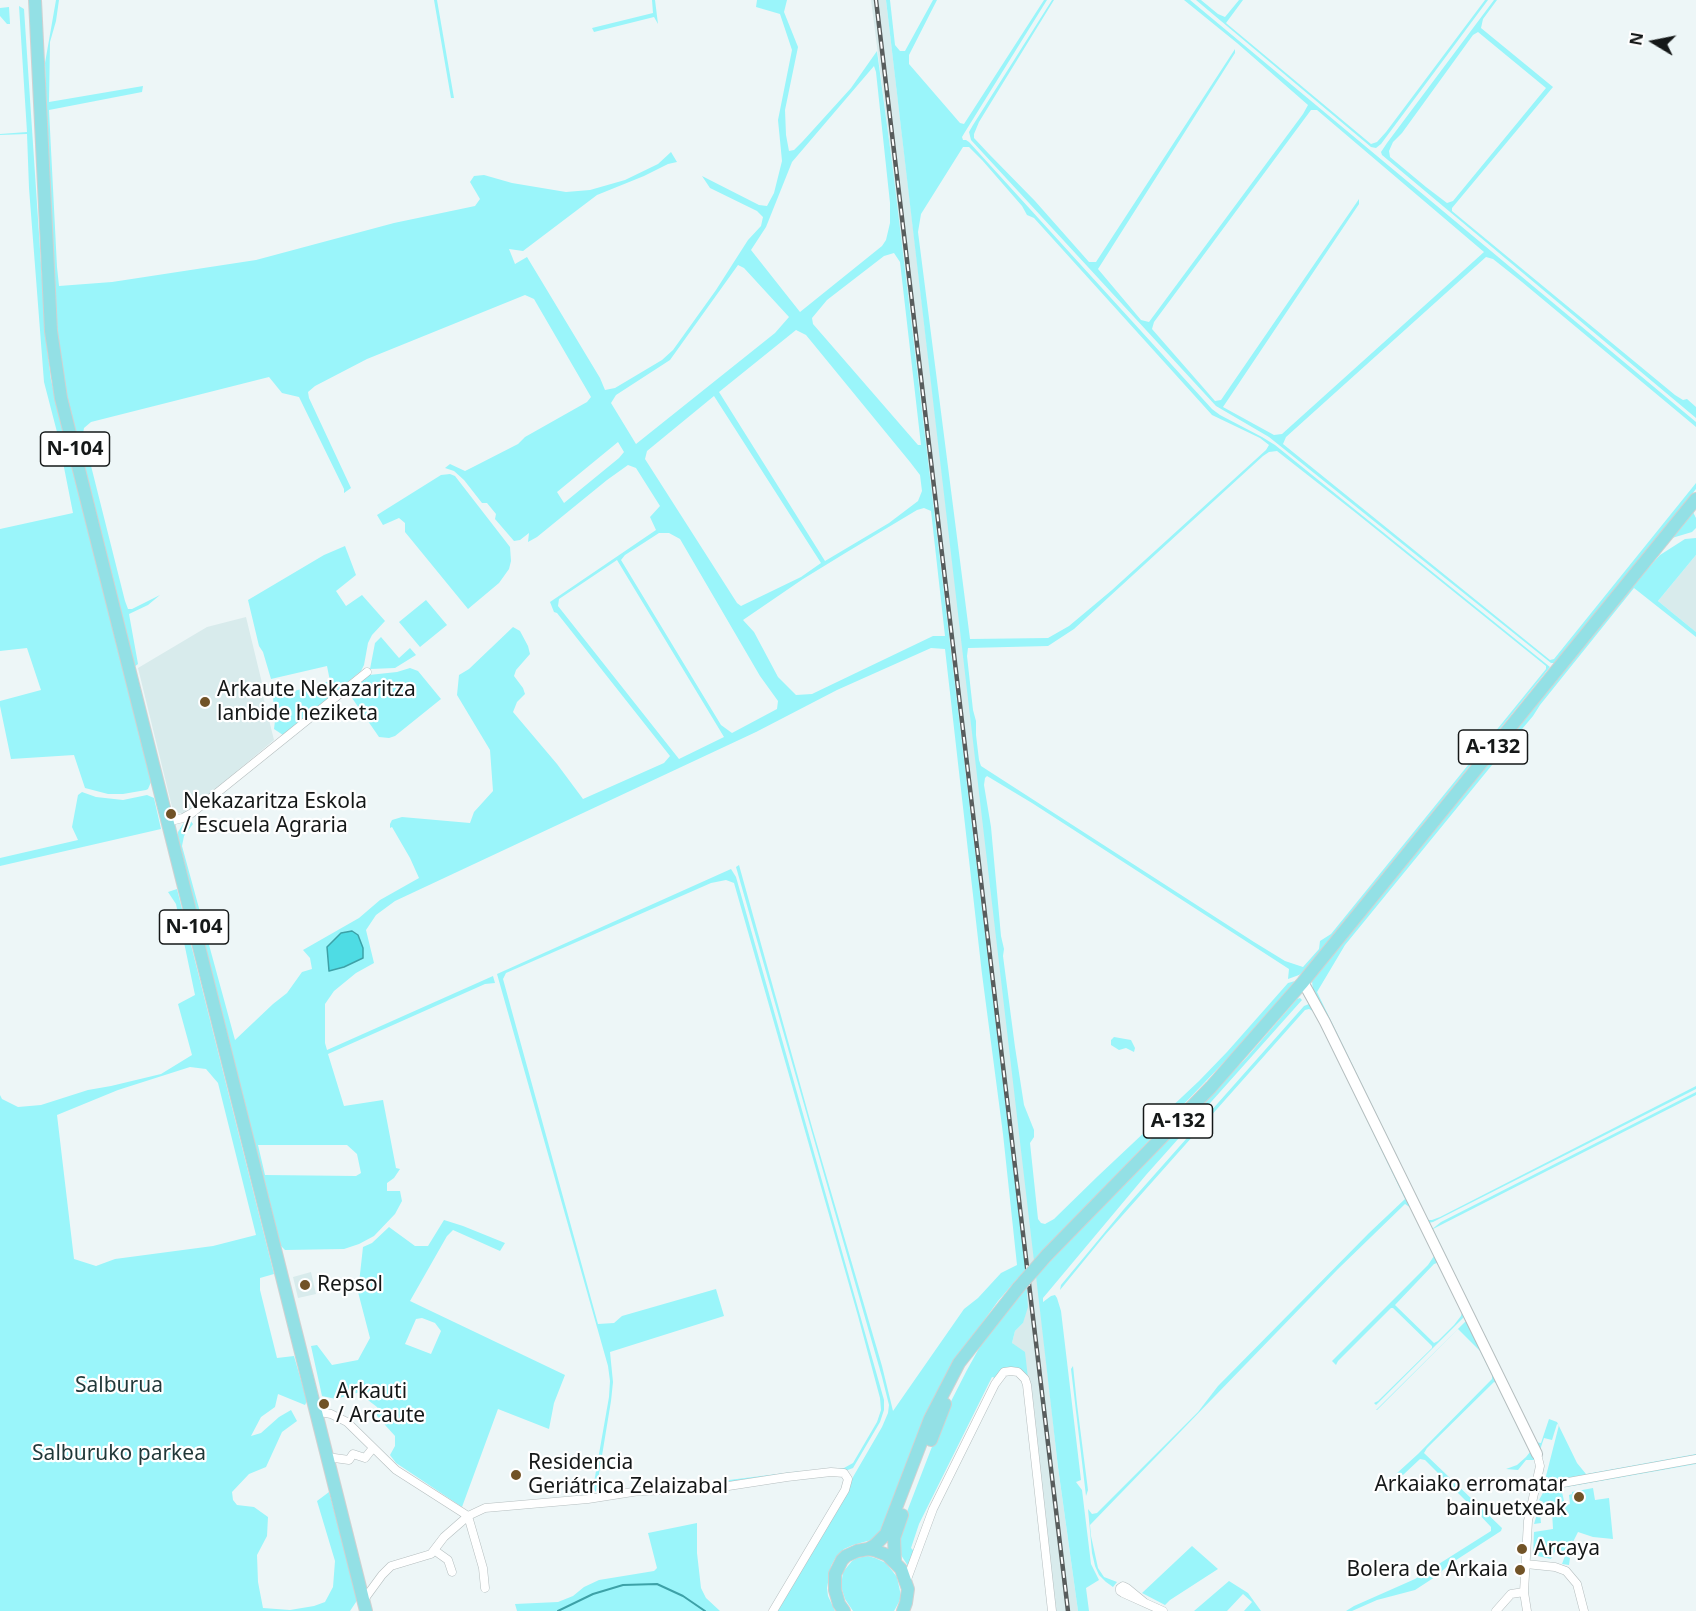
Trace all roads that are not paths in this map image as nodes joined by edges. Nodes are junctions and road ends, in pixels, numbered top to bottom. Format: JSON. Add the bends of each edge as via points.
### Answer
{"nodes":[{"id":1,"x":35,"y":0,"type":"edge"},
{"id":2,"x":1696,"y":499,"type":"edge"},
{"id":3,"x":367,"y":672,"type":"dead end"},
{"id":4,"x":167,"y":822,"type":"junction"},
{"id":5,"x":1304,"y":982,"type":"junction"},
{"id":6,"x":985,"y":1328,"type":"junction"},
{"id":7,"x":315,"y":1411,"type":"junction"},
{"id":8,"x":373,"y":1448,"type":"junction"},
{"id":9,"x":1537,"y":1454,"type":"joint"},
{"id":10,"x":327,"y":1457,"type":"junction"},
{"id":11,"x":1696,"y":1459,"type":"edge"},
{"id":12,"x":1535,"y":1488,"type":"junction"},
{"id":13,"x":468,"y":1516,"type":"junction"},
{"id":14,"x":868,"y":1549,"type":"junction"},
{"id":15,"x":434,"y":1550,"type":"junction"},
{"id":16,"x":895,"y":1561,"type":"junction"},
{"id":17,"x":1526,"y":1564,"type":"junction"},
{"id":18,"x":452,"y":1572,"type":"dead end"},
{"id":19,"x":906,"y":1582,"type":"junction"},
{"id":20,"x":485,"y":1588,"type":"dead end"},
{"id":21,"x":1524,"y":1592,"type":"junction"},
{"id":22,"x":1144,"y":1602,"type":"dead end"},
{"id":23,"x":365,"y":1606,"type":"edge"},
{"id":24,"x":773,"y":1611,"type":"edge"},
{"id":25,"x":844,"y":1611,"type":"edge"},
{"id":26,"x":903,"y":1611,"type":"edge"},
{"id":27,"x":1052,"y":1611,"type":"edge"},
{"id":28,"x":1163,"y":1611,"type":"edge"},
{"id":29,"x":1496,"y":1611,"type":"edge"},
{"id":30,"x":1527,"y":1611,"type":"edge"},
{"id":31,"x":1584,"y":1611,"type":"edge"}],
"edges":[{"from":1,"to":4,"type":"main road","number":"N-104","via":[[49,301],[56,369]]},
{"from":2,"to":5,"type":"main road","number":"A-132"},
{"from":3,"to":4,"type":"street","via":[[192,813]]},
{"from":4,"to":7,"type":"main road","number":"N-104"},
{"from":5,"to":6,"type":"main road","number":"A-132","bridge":true,"via":[[1211,1087],[1047,1255]]},
{"from":5,"to":9,"type":"street"},
{"from":6,"to":14,"type":"main road","number":"A-132","via":[[959,1363],[934,1408],[886,1534]]},
{"from":6,"to":16,"type":"main road","number":"A-132","via":[[932,1436],[896,1533]]},
{"from":7,"to":8,"type":"street","via":[[347,1422]]},
{"from":7,"to":10,"type":"main road","number":"N-104"},
{"from":8,"to":10,"type":"street","via":[[365,1458],[353,1454],[349,1460]]},
{"from":8,"to":13,"type":"street","via":[[396,1470]]},
{"from":9,"to":12,"type":"street","via":[[1540,1466]]},
{"from":10,"to":23,"type":"main road","number":"N-104"},
{"from":11,"to":12,"type":"street"},
{"from":12,"to":17,"type":"street","via":[[1528,1521]]},
{"from":13,"to":15,"type":"street"},
{"from":13,"to":20,"type":"street"},
{"from":13,"to":24,"type":"street","via":[[485,1508],[844,1473],[848,1479],[844,1490]]},
{"from":14,"to":16,"type":"main road"},
{"from":14,"to":25,"type":"main road","via":[[852,1552],[842,1560],[835,1574],[835,1590]]},
{"from":15,"to":18,"type":"street","via":[[448,1560]]},
{"from":15,"to":23,"type":"street","via":[[391,1566]]},
{"from":16,"to":19,"type":"main road"},
{"from":17,"to":21,"type":"street"},
{"from":17,"to":31,"type":"street","via":[[1566,1572],[1577,1584]]},
{"from":19,"to":26,"type":"main road","via":[[908,1596]]},
{"from":19,"to":27,"type":"street","via":[[933,1509],[995,1384],[1004,1372],[1018,1372],[1027,1385]]},
{"from":21,"to":29,"type":"street","via":[[1511,1594]]},
{"from":21,"to":30,"type":"street"},
{"from":22,"to":28,"type":"street"}]}
